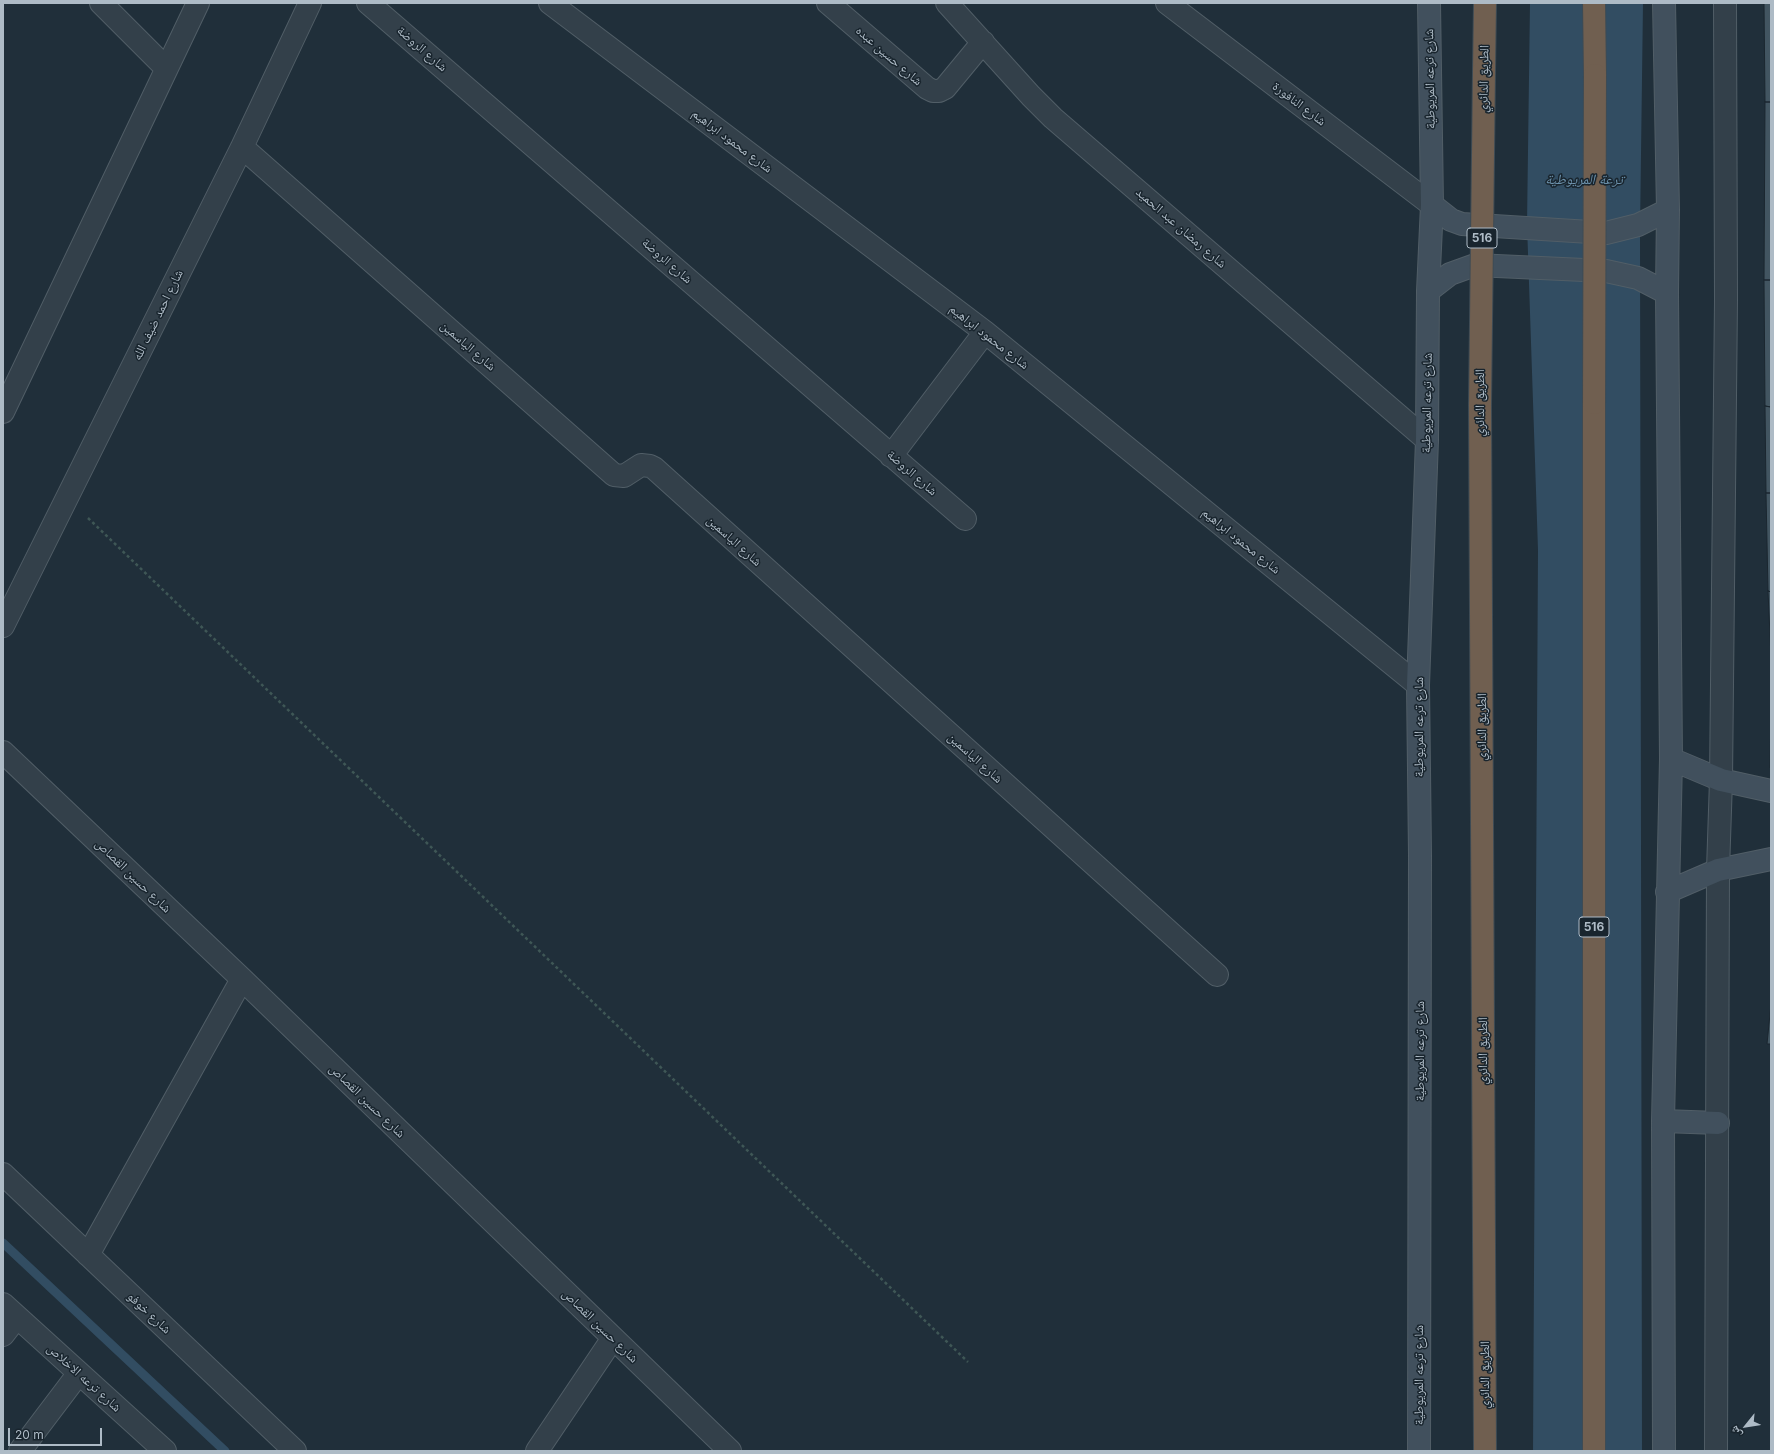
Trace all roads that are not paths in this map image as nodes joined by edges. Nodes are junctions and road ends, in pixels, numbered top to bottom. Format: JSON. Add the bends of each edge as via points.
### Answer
{"nodes":[{"id":1,"x":101,"y":3,"type":"edge"},
{"id":2,"x":198,"y":3,"type":"edge"},
{"id":3,"x":310,"y":3,"type":"edge"},
{"id":4,"x":368,"y":3,"type":"edge"},
{"id":5,"x":550,"y":3,"type":"edge"},
{"id":6,"x":828,"y":3,"type":"edge"},
{"id":7,"x":947,"y":3,"type":"edge"},
{"id":8,"x":1167,"y":3,"type":"edge"},
{"id":9,"x":1429,"y":3,"type":"edge"},
{"id":10,"x":1485,"y":3,"type":"edge"},
{"id":11,"x":1594,"y":3,"type":"edge"},
{"id":12,"x":1664,"y":3,"type":"edge"},
{"id":13,"x":1726,"y":3,"type":"edge"},
{"id":14,"x":983,"y":42,"type":"junction"},
{"id":15,"x":166,"y":68,"type":"junction"},
{"id":16,"x":242,"y":147,"type":"junction"},
{"id":17,"x":1432,"y":205,"type":"junction"},
{"id":18,"x":1668,"y":210,"type":"junction"},
{"id":19,"x":1428,"y":291,"type":"junction"},
{"id":20,"x":1667,"y":293,"type":"junction"},
{"id":21,"x":985,"y":332,"type":"junction"},
{"id":22,"x":3,"y":412,"type":"edge"},
{"id":23,"x":1427,"y":440,"type":"junction"},
{"id":24,"x":891,"y":456,"type":"junction"},
{"id":25,"x":965,"y":519,"type":"dead end"},
{"id":26,"x":3,"y":626,"type":"edge"},
{"id":27,"x":1418,"y":685,"type":"junction"},
{"id":28,"x":3,"y":752,"type":"edge"},
{"id":29,"x":1671,"y":759,"type":"junction"},
{"id":30,"x":1721,"y":780,"type":"junction"},
{"id":31,"x":1771,"y":791,"type":"edge"},
{"id":32,"x":1771,"y":859,"type":"edge"},
{"id":33,"x":1718,"y":870,"type":"junction"},
{"id":34,"x":1667,"y":892,"type":"junction"},
{"id":35,"x":1217,"y":975,"type":"dead end"},
{"id":36,"x":242,"y":980,"type":"junction"},
{"id":37,"x":1663,"y":1121,"type":"junction"},
{"id":38,"x":1718,"y":1123,"type":"junction"},
{"id":39,"x":3,"y":1174,"type":"edge"},
{"id":40,"x":88,"y":1255,"type":"junction"},
{"id":41,"x":10,"y":1310,"type":"edge"},
{"id":42,"x":3,"y":1335,"type":"edge"},
{"id":43,"x":613,"y":1338,"type":"junction"},
{"id":44,"x":79,"y":1373,"type":"junction"},
{"id":45,"x":20,"y":1451,"type":"edge"},
{"id":46,"x":165,"y":1451,"type":"edge"},
{"id":47,"x":295,"y":1451,"type":"edge"},
{"id":48,"x":537,"y":1451,"type":"edge"},
{"id":49,"x":730,"y":1451,"type":"edge"},
{"id":50,"x":1419,"y":1451,"type":"edge"},
{"id":51,"x":1485,"y":1451,"type":"edge"},
{"id":52,"x":1594,"y":1451,"type":"edge"},
{"id":53,"x":1664,"y":1451,"type":"edge"},
{"id":54,"x":1716,"y":1451,"type":"edge"}],
"edges":[{"from":1,"to":15,"type":"street"},
{"from":2,"to":15,"type":"street"},
{"from":3,"to":16,"type":"street","name":"شارع احمد ضيف الله"},
{"from":4,"to":24,"type":"street","name":"شارع الروضة"},
{"from":5,"to":21,"type":"street","name":"شارع محمود ابراهيم"},
{"from":6,"to":14,"type":"street","name":"شارع حسين عبده","via":[[926,88],[933,91],[945,88]]},
{"from":7,"to":14,"type":"street","name":"شارع رمضان عبد الحميد"},
{"from":8,"to":17,"type":"street","name":"شارع النافورة"},
{"from":9,"to":17,"type":"main road","name":"شارع ترعه المريوطية"},
{"from":10,"to":51,"type":"highway","name":"الطريق الدائري","number":"516","bridge":true,"via":[[1480,405]]},
{"from":11,"to":52,"type":"highway","number":"516","bridge":true},
{"from":12,"to":18,"type":"main road"},
{"from":13,"to":30,"type":"street"},
{"from":14,"to":23,"type":"street","name":"شارع رمضان عبد الحميد","via":[[1054,118]]},
{"from":15,"to":22,"type":"street"},
{"from":16,"to":26,"type":"street","name":"شارع احمد ضيف الله"},
{"from":16,"to":35,"type":"street","name":"شارع الياسمين","via":[[614,475],[624,476],[646,464],[654,468]]},
{"from":17,"to":18,"type":"main road","bridge":true,"via":[[1446,217],[1462,224],[1606,233],[1638,225]]},
{"from":17,"to":19,"type":"main road","name":"شارع ترعه المريوطية"},
{"from":18,"to":20,"type":"main road"},
{"from":19,"to":20,"type":"main road","bridge":true,"via":[[1450,274],[1476,265],[1606,271],[1653,285]]},
{"from":19,"to":23,"type":"main road","name":"شارع ترعه المريوطية"},
{"from":20,"to":29,"type":"main road"},
{"from":21,"to":24,"type":"street"},
{"from":21,"to":27,"type":"street","name":"شارع محمود ابراهيم"},
{"from":23,"to":27,"type":"main road","name":"شارع ترعه المريوطية"},
{"from":24,"to":25,"type":"street","name":"شارع الروضة"},
{"from":27,"to":50,"type":"main road","name":"شارع ترعه المريوطية"},
{"from":28,"to":36,"type":"street","name":"شارع حسين القصاص"},
{"from":29,"to":30,"type":"main road"},
{"from":29,"to":34,"type":"main road"},
{"from":30,"to":31,"type":"main road"},
{"from":30,"to":33,"type":"street"},
{"from":32,"to":33,"type":"main road"},
{"from":33,"to":34,"type":"main road"},
{"from":33,"to":38,"type":"street"},
{"from":34,"to":37,"type":"main road"},
{"from":36,"to":40,"type":"street"},
{"from":36,"to":43,"type":"street","name":"شارع حسين القصاص"},
{"from":37,"to":38,"type":"main road"},
{"from":37,"to":53,"type":"main road"},
{"from":38,"to":54,"type":"street"},
{"from":39,"to":40,"type":"street","name":"شارع خوفو"},
{"from":40,"to":47,"type":"street","name":"شارع خوفو"},
{"from":41,"to":42,"type":"street"},
{"from":41,"to":44,"type":"street","name":"شارع ترعه الاخلاص"},
{"from":43,"to":48,"type":"street"},
{"from":43,"to":49,"type":"street","name":"شارع حسين القصاص"},
{"from":44,"to":45,"type":"street"},
{"from":44,"to":46,"type":"street","name":"شارع ترعه الاخلاص"}]}
